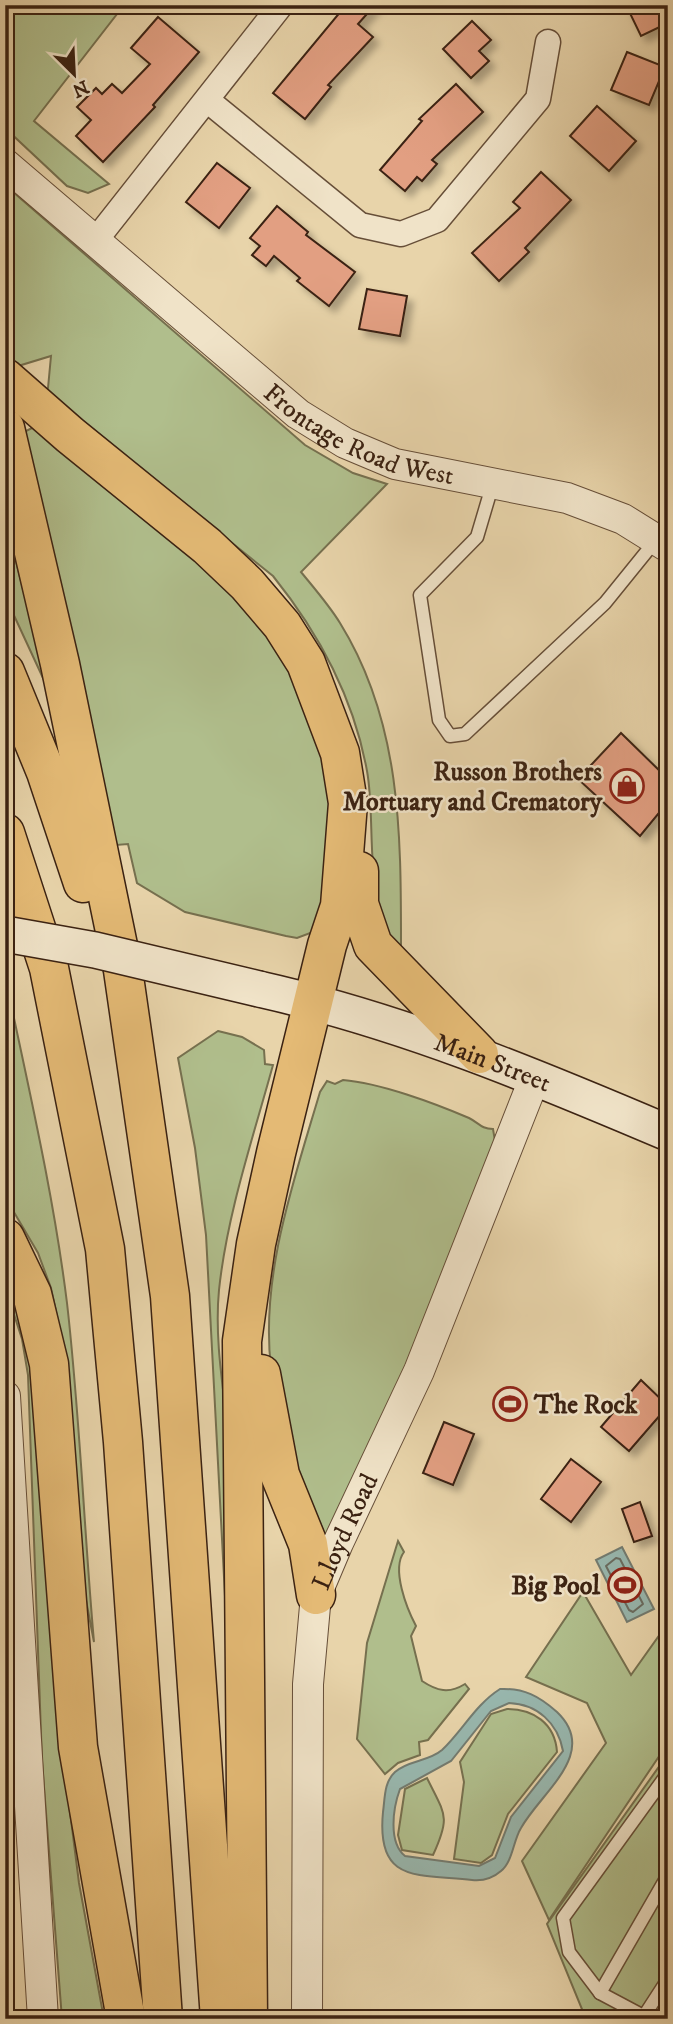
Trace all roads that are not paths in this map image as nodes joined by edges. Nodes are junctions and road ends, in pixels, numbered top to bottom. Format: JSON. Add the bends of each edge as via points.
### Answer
{"nodes":[{"id":1,"x":281,"y":5,"type":"edge"},
{"id":2,"x":548,"y":42,"type":"dead end"},
{"id":3,"x":207,"y":100,"type":"junction"},
{"id":4,"x":5,"y":164,"type":"edge"},
{"id":5,"x":95,"y":241,"type":"junction"},
{"id":6,"x":5,"y":378,"type":"edge"},
{"id":7,"x":5,"y":428,"type":"edge"},
{"id":8,"x":493,"y":483,"type":"junction"},
{"id":9,"x":662,"y":543,"type":"edge"},
{"id":10,"x":5,"y":672,"type":"edge"},
{"id":11,"x":348,"y":818,"type":"junction"},
{"id":12,"x":5,"y":834,"type":"edge"},
{"id":13,"x":5,"y":883,"type":"edge"},
{"id":14,"x":5,"y":934,"type":"edge"},
{"id":15,"x":313,"y":1001,"type":"junction"},
{"id":16,"x":66,"y":1054,"type":"junction"},
{"id":17,"x":479,"y":1054,"type":"junction"},
{"id":18,"x":535,"y":1077,"type":"junction"},
{"id":19,"x":138,"y":1087,"type":"junction"},
{"id":20,"x":668,"y":1133,"type":"edge"},
{"id":21,"x":5,"y":1238,"type":"edge"},
{"id":22,"x":248,"y":1315,"type":"junction"},
{"id":23,"x":5,"y":1396,"type":"edge"},
{"id":24,"x":317,"y":1595,"type":"junction"},
{"id":25,"x":668,"y":1773,"type":"edge"},
{"id":26,"x":668,"y":1875,"type":"edge"},
{"id":27,"x":668,"y":1979,"type":"edge"},
{"id":28,"x":600,"y":1993,"type":"junction"},
{"id":29,"x":647,"y":2018,"type":"edge"},
{"id":30,"x":43,"y":2019,"type":"edge"},
{"id":31,"x":126,"y":2019,"type":"edge"},
{"id":32,"x":163,"y":2019,"type":"edge"},
{"id":33,"x":220,"y":2019,"type":"edge"},
{"id":34,"x":247,"y":2019,"type":"edge"},
{"id":35,"x":307,"y":2019,"type":"edge"}],
"edges":[{"from":1,"to":3,"type":"street"},
{"from":2,"to":3,"type":"street","via":[[538,99],[437,220],[401,234],[360,225]]},
{"from":3,"to":5,"type":"street"},
{"from":4,"to":5,"type":"street","name":"Frontage Road West"},
{"from":5,"to":8,"type":"street","name":"Frontage Road West","via":[[298,414],[345,443],[395,464]]},
{"from":6,"to":11,"type":"highway","via":[[207,546],[282,625],[324,704],[340,753]]},
{"from":7,"to":19,"type":"highway","via":[[123,970]]},
{"from":8,"to":9,"type":"street","name":"Frontage Road West","via":[[566,498],[623,519]]},
{"from":8,"to":9,"type":"lane","via":[[477,537],[419,596],[439,720],[450,736],[465,734]]},
{"from":10,"to":19,"type":"highway","via":[[47,772],[80,873]]},
{"from":11,"to":15,"type":"highway","via":[[340,906]]},
{"from":11,"to":17,"type":"highway","via":[[359,847],[359,904],[373,945]]},
{"from":12,"to":16,"type":"highway","via":[[49,968]]},
{"from":13,"to":16,"type":"highway","via":[[41,997]]},
{"from":14,"to":15,"type":"main road","name":"Main Street","bridge":true},
{"from":15,"to":17,"type":"main road","name":"Main Street"},
{"from":15,"to":22,"type":"highway","via":[[256,1244]]},
{"from":16,"to":32,"type":"highway","via":[[105,1248],[114,1329]]},
{"from":17,"to":18,"type":"main road","name":"Main Street"},
{"from":18,"to":20,"type":"main road","name":"Main Street"},
{"from":18,"to":24,"type":"street","name":"Lloyd Road","via":[[419,1371]]},
{"from":19,"to":33,"type":"highway","via":[[170,1296]]},
{"from":21,"to":31,"type":"highway","via":[[32,1294],[49,1364],[78,1747]]},
{"from":22,"to":24,"type":"highway","via":[[280,1475],[308,1544]]},
{"from":22,"to":34,"type":"highway","via":[[242,1340]]},
{"from":23,"to":30,"type":"street"},
{"from":24,"to":35,"type":"street","name":"Lloyd Road","via":[[308,1684]]},
{"from":25,"to":28,"type":"lane","via":[[563,1918],[569,1952]]},
{"from":26,"to":28,"type":"lane"},
{"from":27,"to":29,"type":"lane"},
{"from":28,"to":29,"type":"lane"}]}
